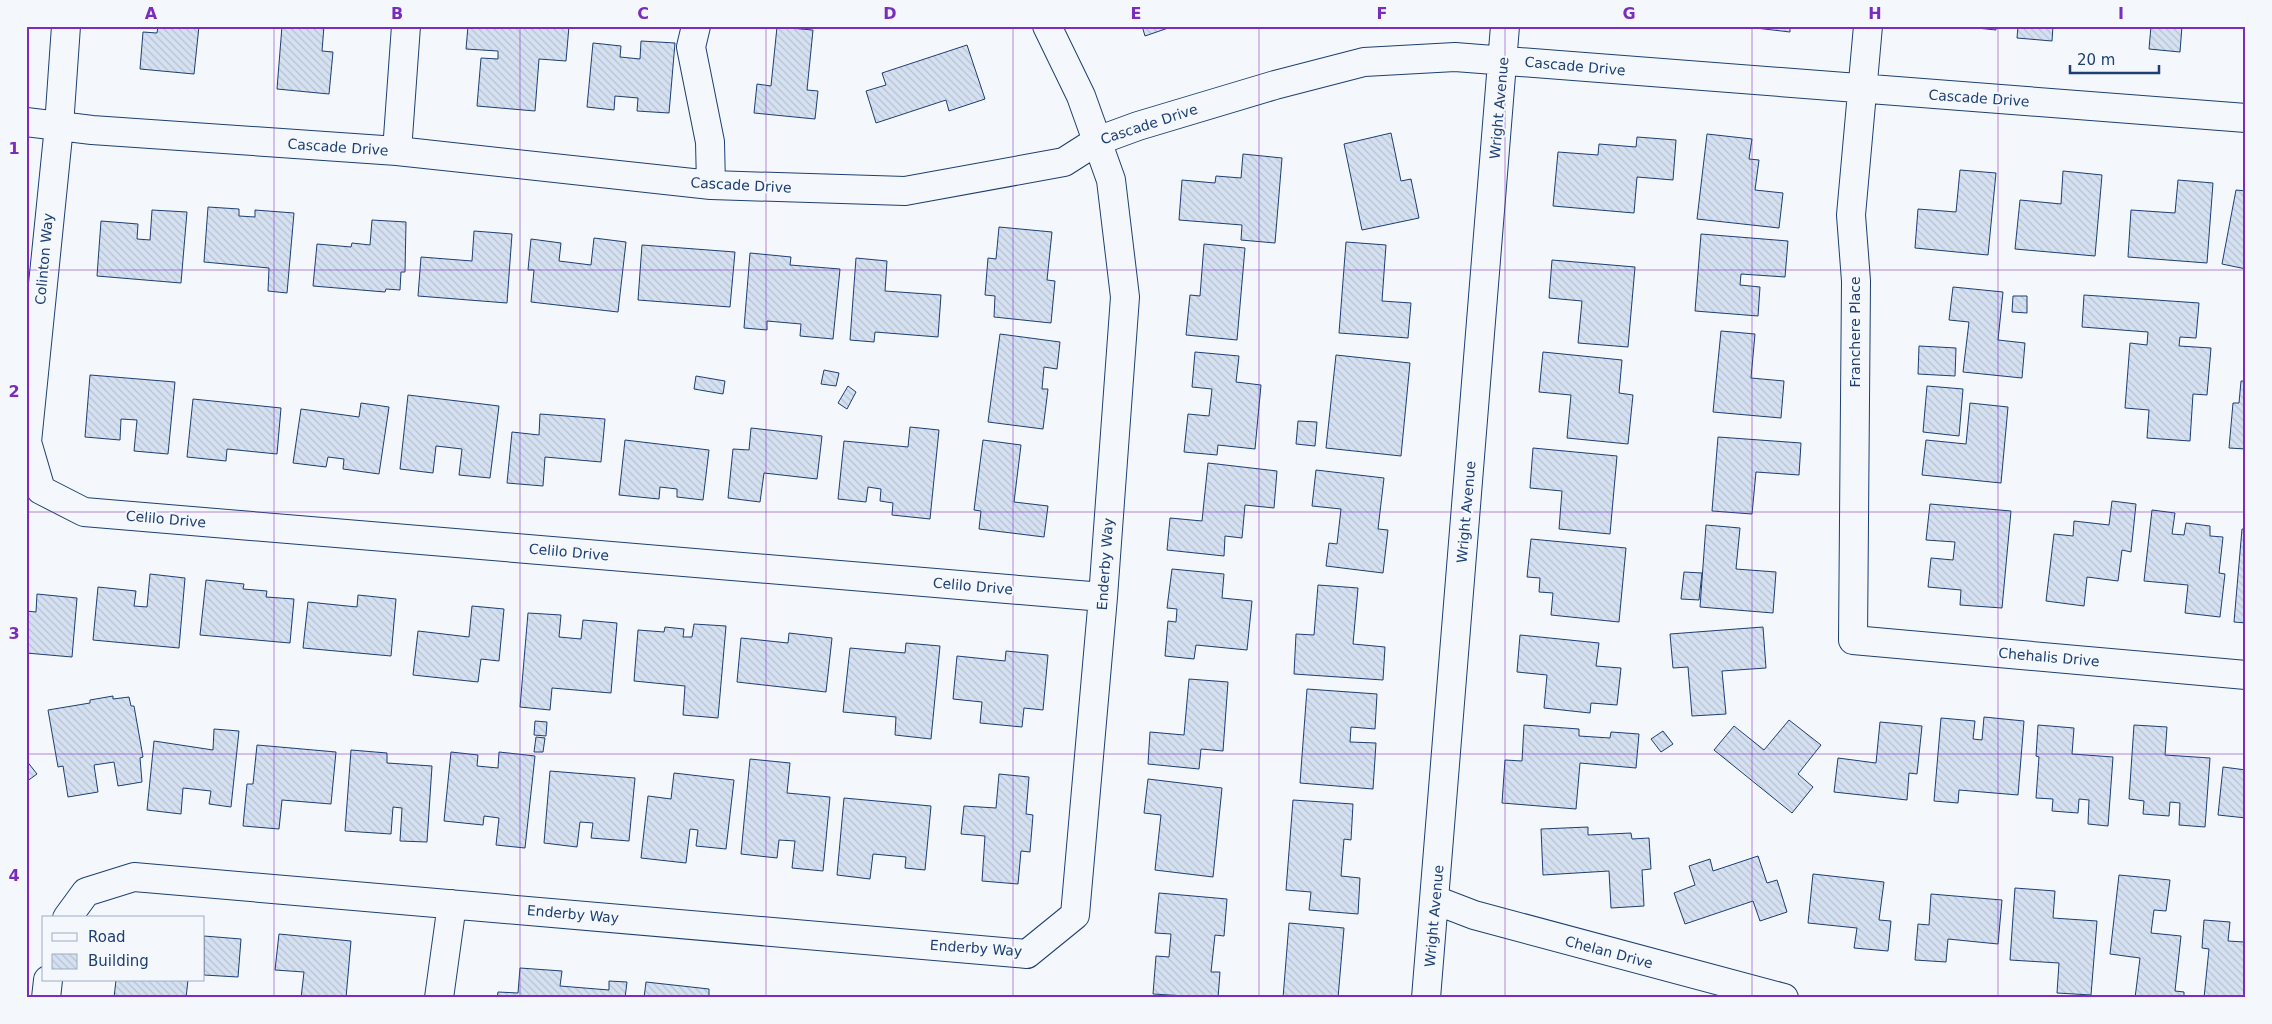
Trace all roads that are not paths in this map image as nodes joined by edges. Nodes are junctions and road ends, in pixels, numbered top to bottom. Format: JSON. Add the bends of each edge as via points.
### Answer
{"nodes":[{"id":1,"x":66,"y":26,"type":"edge"},
{"id":2,"x":406,"y":26,"type":"edge"},
{"id":3,"x":696,"y":26,"type":"edge"},
{"id":4,"x":1047,"y":26,"type":"edge"},
{"id":5,"x":1505,"y":26,"type":"edge"},
{"id":6,"x":1868,"y":26,"type":"edge"},
{"id":7,"x":1503,"y":60,"type":"junction"},
{"id":8,"x":1863,"y":89,"type":"junction"},
{"id":9,"x":2246,"y":118,"type":"edge"},
{"id":10,"x":26,"y":122,"type":"edge"},
{"id":11,"x":59,"y":126,"type":"junction"},
{"id":12,"x":1097,"y":141,"type":"junction"},
{"id":13,"x":396,"y":151,"type":"junction"},
{"id":14,"x":711,"y":185,"type":"junction"},
{"id":15,"x":42,"y":490,"type":"joint"},
{"id":16,"x":1103,"y":597,"type":"junction"},
{"id":17,"x":1853,"y":640,"type":"joint"},
{"id":18,"x":2246,"y":675,"type":"edge"},
{"id":19,"x":1435,"y":900,"type":"junction"},
{"id":20,"x":452,"y":904,"type":"junction"},
{"id":21,"x":68,"y":916,"type":"edge"},
{"id":22,"x":48,"y":982,"type":"edge"},
{"id":23,"x":1777,"y":997,"type":"edge"},
{"id":24,"x":46,"y":998,"type":"edge"},
{"id":25,"x":439,"y":998,"type":"edge"},
{"id":26,"x":1426,"y":998,"type":"edge"}],
"edges":[{"from":1,"to":11,"type":"street","name":"Colinton Way"},
{"from":2,"to":13,"type":"street"},
{"from":3,"to":14,"type":"street","via":[[691,47],[710,142]]},
{"from":4,"to":12,"type":"street","name":"Enderby Way","via":[[1081,96]]},
{"from":5,"to":7,"type":"street","name":"Wright Avenue"},
{"from":6,"to":8,"type":"street","name":"Franchere Place"},
{"from":7,"to":8,"type":"street","name":"Cascade Drive"},
{"from":7,"to":12,"type":"street","name":"Cascade Drive","via":[[1455,57],[1364,62],[1275,84]]},
{"from":7,"to":19,"type":"street","name":"Wright Avenue"},
{"from":8,"to":9,"type":"street","name":"Cascade Drive"},
{"from":8,"to":17,"type":"street","name":"Franchere Place","via":[[1851,215],[1856,281]]},
{"from":10,"to":11,"type":"street","name":"Cascade Drive"},
{"from":11,"to":13,"type":"street","name":"Cascade Drive"},
{"from":11,"to":15,"type":"street","name":"Colinton Way","via":[[27,442]]},
{"from":12,"to":14,"type":"street","name":"Cascade Drive","via":[[1064,162],[905,191]]},
{"from":12,"to":16,"type":"street","name":"Enderby Way","via":[[1111,180],[1125,297]]},
{"from":13,"to":14,"type":"street","name":"Cascade Drive"},
{"from":15,"to":16,"type":"street","name":"Celilo Drive","via":[[84,512]]},
{"from":16,"to":20,"type":"street","name":"Enderby Way","via":[[1075,915],[1027,954]]},
{"from":17,"to":18,"type":"street","name":"Chehalis Drive"},
{"from":19,"to":23,"type":"street","name":"Chelan Drive","via":[[1474,915]]},
{"from":19,"to":26,"type":"street","name":"Wright Avenue"},
{"from":20,"to":21,"type":"street","name":"Enderby Way","via":[[134,877],[86,892]]},
{"from":20,"to":25,"type":"street"},
{"from":22,"to":24,"type":"street"}]}
